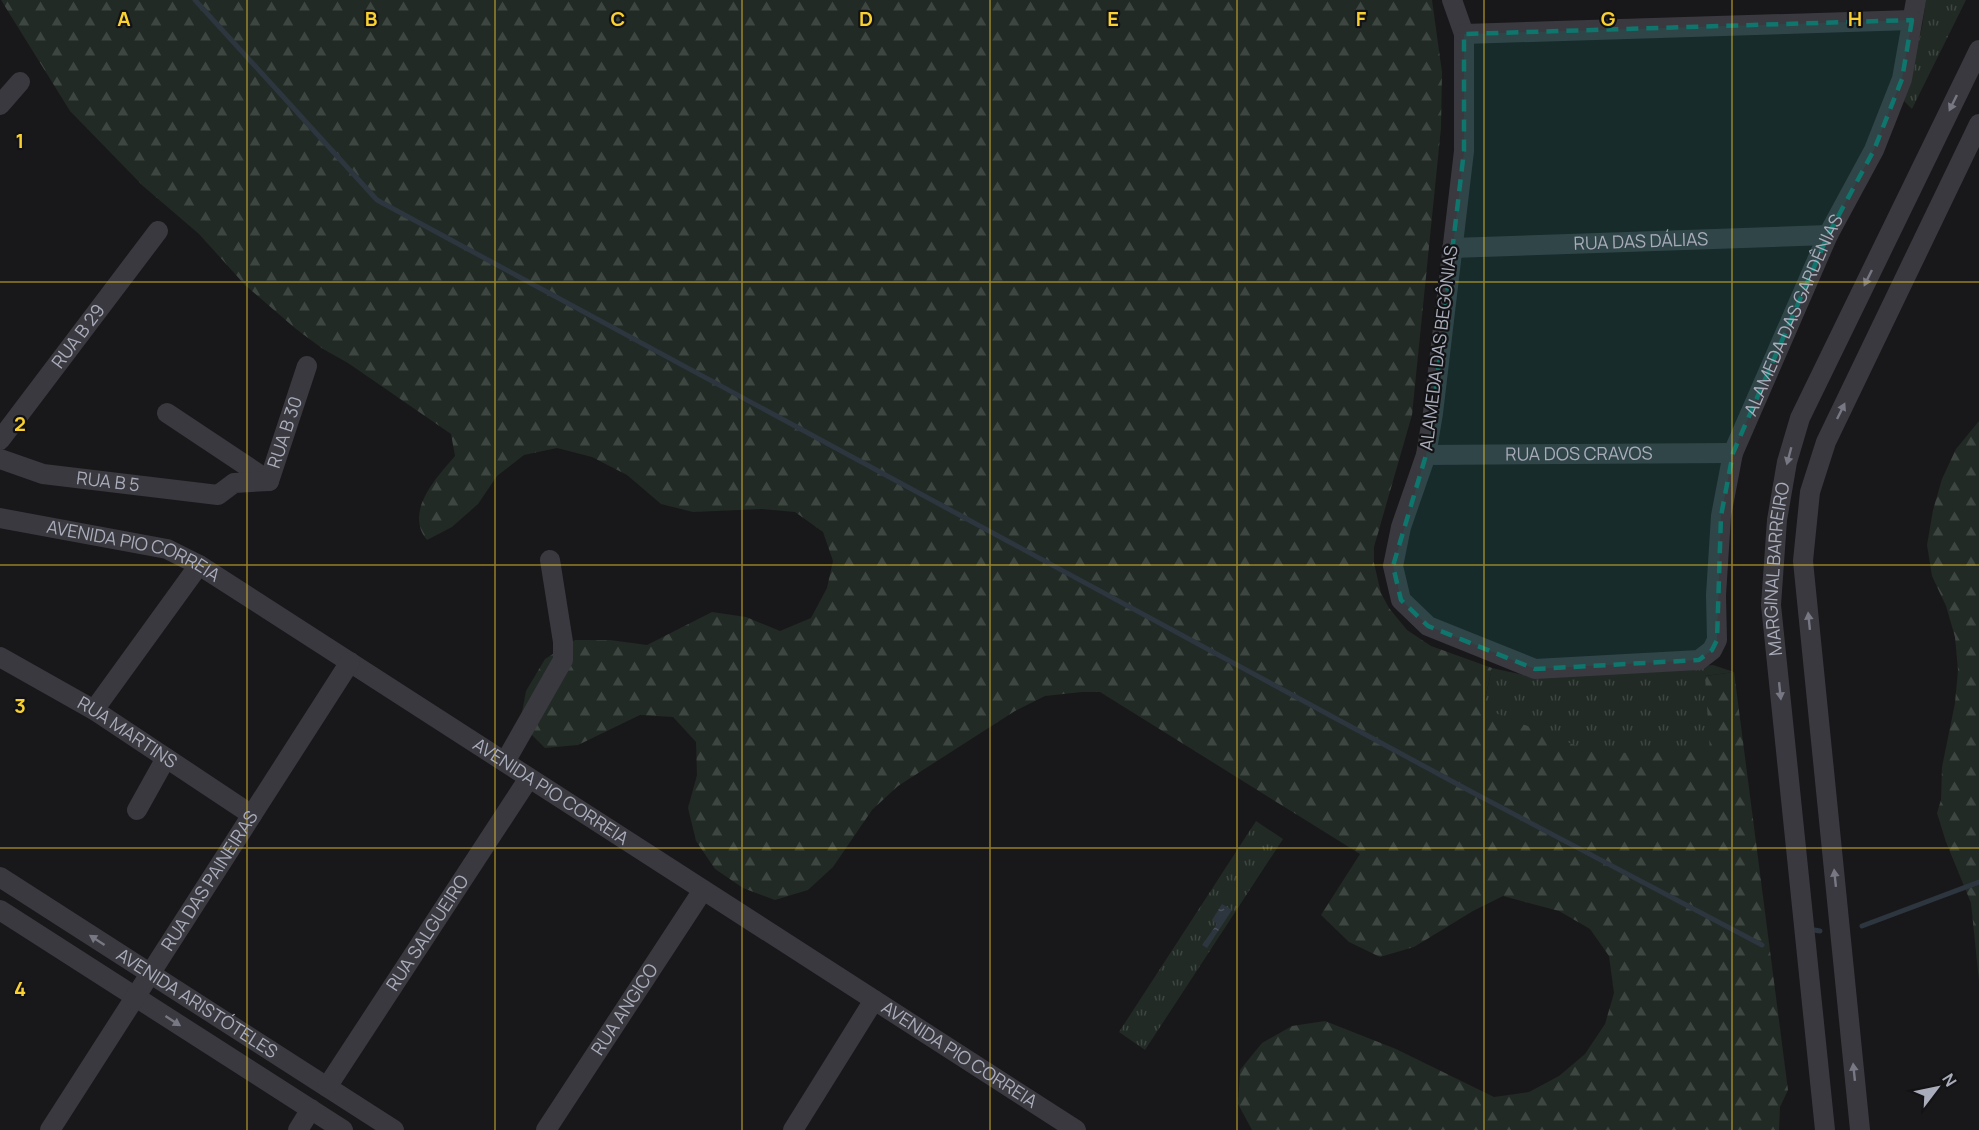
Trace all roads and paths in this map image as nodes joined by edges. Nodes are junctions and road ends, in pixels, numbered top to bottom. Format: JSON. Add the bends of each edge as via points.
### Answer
{"nodes":[{"id":1,"x":1452,"y":0,"type":"edge"},
{"id":2,"x":1916,"y":0,"type":"edge"},
{"id":3,"x":1912,"y":20,"type":"junction"},
{"id":4,"x":1464,"y":34,"type":"junction"},
{"id":5,"x":1979,"y":50,"type":"edge"},
{"id":6,"x":20,"y":82,"type":"dead end"},
{"id":7,"x":0,"y":105,"type":"edge"},
{"id":8,"x":1979,"y":124,"type":"edge"},
{"id":9,"x":158,"y":231,"type":"dead end"},
{"id":10,"x":1828,"y":235,"type":"junction"},
{"id":11,"x":1452,"y":248,"type":"junction"},
{"id":12,"x":307,"y":366,"type":"dead end"},
{"id":13,"x":166,"y":413,"type":"dead end"},
{"id":14,"x":0,"y":440,"type":"edge"},
{"id":15,"x":1733,"y":453,"type":"junction"},
{"id":16,"x":1426,"y":455,"type":"junction"},
{"id":17,"x":0,"y":459,"type":"edge"},
{"id":18,"x":269,"y":481,"type":"junction"},
{"id":19,"x":218,"y":495,"type":"joint"},
{"id":20,"x":0,"y":518,"type":"edge"},
{"id":21,"x":550,"y":560,"type":"dead end"},
{"id":22,"x":199,"y":566,"type":"junction"},
{"id":23,"x":1717,"y":640,"type":"joint"},
{"id":24,"x":0,"y":657,"type":"edge"},
{"id":25,"x":350,"y":662,"type":"junction"},
{"id":26,"x":94,"y":710,"type":"junction"},
{"id":27,"x":166,"y":758,"type":"junction"},
{"id":28,"x":504,"y":762,"type":"junction"},
{"id":29,"x":529,"y":778,"type":"junction"},
{"id":30,"x":137,"y":810,"type":"dead end"},
{"id":31,"x":252,"y":815,"type":"junction"},
{"id":32,"x":0,"y":877,"type":"edge"},
{"id":33,"x":703,"y":890,"type":"junction"},
{"id":34,"x":0,"y":910,"type":"edge"},
{"id":35,"x":150,"y":974,"type":"junction"},
{"id":36,"x":135,"y":996,"type":"junction"},
{"id":37,"x":874,"y":1000,"type":"junction"},
{"id":38,"x":327,"y":1087,"type":"junction"},
{"id":39,"x":311,"y":1109,"type":"junction"},
{"id":40,"x":1052,"y":1124,"type":"edge"},
{"id":41,"x":50,"y":1130,"type":"edge"},
{"id":42,"x":298,"y":1130,"type":"edge"},
{"id":43,"x":343,"y":1130,"type":"edge"},
{"id":44,"x":394,"y":1130,"type":"edge"},
{"id":45,"x":546,"y":1130,"type":"edge"},
{"id":46,"x":793,"y":1130,"type":"edge"},
{"id":47,"x":1076,"y":1130,"type":"edge"},
{"id":48,"x":1825,"y":1130,"type":"edge"},
{"id":49,"x":1860,"y":1130,"type":"edge"}],
"edges":[{"from":1,"to":4,"type":"street","name":"ALAMEDA DAS BEGÔNIAS"},
{"from":2,"to":3,"type":"street","name":"ALAMEDA DAS GARDÊNIAS"},
{"from":3,"to":4,"type":"street"},
{"from":3,"to":10,"type":"street","name":"ALAMEDA DAS GARDÊNIAS","via":[[1902,79],[1874,150]]},
{"from":4,"to":11,"type":"street","name":"ALAMEDA DAS BEGÔNIAS","via":[[1464,150]]},
{"from":5,"to":48,"type":"street","name":"MARGINAL BARREIRO","one_way":true,"via":[[1800,418],[1787,462],[1778,520],[1771,605]]},
{"from":6,"to":7,"type":"street"},
{"from":49,"to":8,"type":"street","name":"MARGINAL BARREIRO","one_way":true,"via":[[1803,561],[1810,492],[1826,442]]},
{"from":9,"to":14,"type":"street","name":"RUA B 29"},
{"from":10,"to":11,"type":"street","name":"RUA DAS DÁLIAS"},
{"from":10,"to":15,"type":"street","name":"ALAMEDA DAS GARDÊNIAS"},
{"from":11,"to":16,"type":"street","name":"ALAMEDA DAS BEGÔNIAS"},
{"from":12,"to":18,"type":"street","name":"RUA B 30"},
{"from":13,"to":18,"type":"street"},
{"from":15,"to":16,"type":"street","name":"RUA DOS CRAVOS"},
{"from":15,"to":23,"type":"street","name":"ALAMEDA DAS GARDÊNIAS","via":[[1721,516]]},
{"from":16,"to":23,"type":"street","name":"ALAMEDA DAS BEGÔNIAS","via":[[1401,527],[1393,566],[1401,600],[1428,626],[1535,669],[1698,660],[1712,650]]},
{"from":17,"to":19,"type":"street","name":"RUA B 5","via":[[43,474]]},
{"from":18,"to":19,"type":"street","name":"RUA B 30","via":[[234,483]]},
{"from":20,"to":22,"type":"street","name":"AVENIDA PIO CORREIA","via":[[167,549]]},
{"from":21,"to":28,"type":"street","via":[[563,660]]},
{"from":22,"to":25,"type":"street","name":"AVENIDA PIO CORREIA"},
{"from":22,"to":26,"type":"street"},
{"from":24,"to":26,"type":"street","name":"RUA MARTINS"},
{"from":25,"to":28,"type":"street","name":"AVENIDA PIO CORREIA"},
{"from":25,"to":31,"type":"street","name":"RUA DAS PAINEIRAS"},
{"from":26,"to":27,"type":"street","name":"RUA MARTINS"},
{"from":27,"to":30,"type":"street"},
{"from":27,"to":31,"type":"street","name":"RUA MARTINS"},
{"from":28,"to":29,"type":"street","name":"AVENIDA PIO CORREIA"},
{"from":29,"to":33,"type":"street","name":"AVENIDA PIO CORREIA"},
{"from":29,"to":38,"type":"street","name":"RUA SALGUEIRO"},
{"from":31,"to":35,"type":"street","name":"RUA DAS PAINEIRAS"},
{"from":35,"to":32,"type":"street","name":"AVENIDA ARISTÓTELES","one_way":true},
{"from":33,"to":37,"type":"street","name":"AVENIDA PIO CORREIA"},
{"from":33,"to":45,"type":"street","name":"RUA ANGICO"},
{"from":34,"to":36,"type":"street","name":"AVENIDA ARISTÓTELES"},
{"from":35,"to":36,"type":"street","name":"RUA DAS PAINEIRAS"},
{"from":35,"to":38,"type":"street","name":"AVENIDA ARISTÓTELES"},
{"from":36,"to":39,"type":"street","name":"AVENIDA ARISTÓTELES","one_way":true},
{"from":36,"to":41,"type":"street","name":"RUA DAS PAINEIRAS"},
{"from":37,"to":40,"type":"street","name":"AVENIDA PIO CORREIA"},
{"from":37,"to":46,"type":"street"},
{"from":38,"to":44,"type":"street","name":"AVENIDA ARISTÓTELES"},
{"from":39,"to":42,"type":"street"},
{"from":39,"to":43,"type":"street","name":"AVENIDA ARISTÓTELES"},
{"from":40,"to":47,"type":"street","name":"AVENIDA PIO CORREIA"}]}
